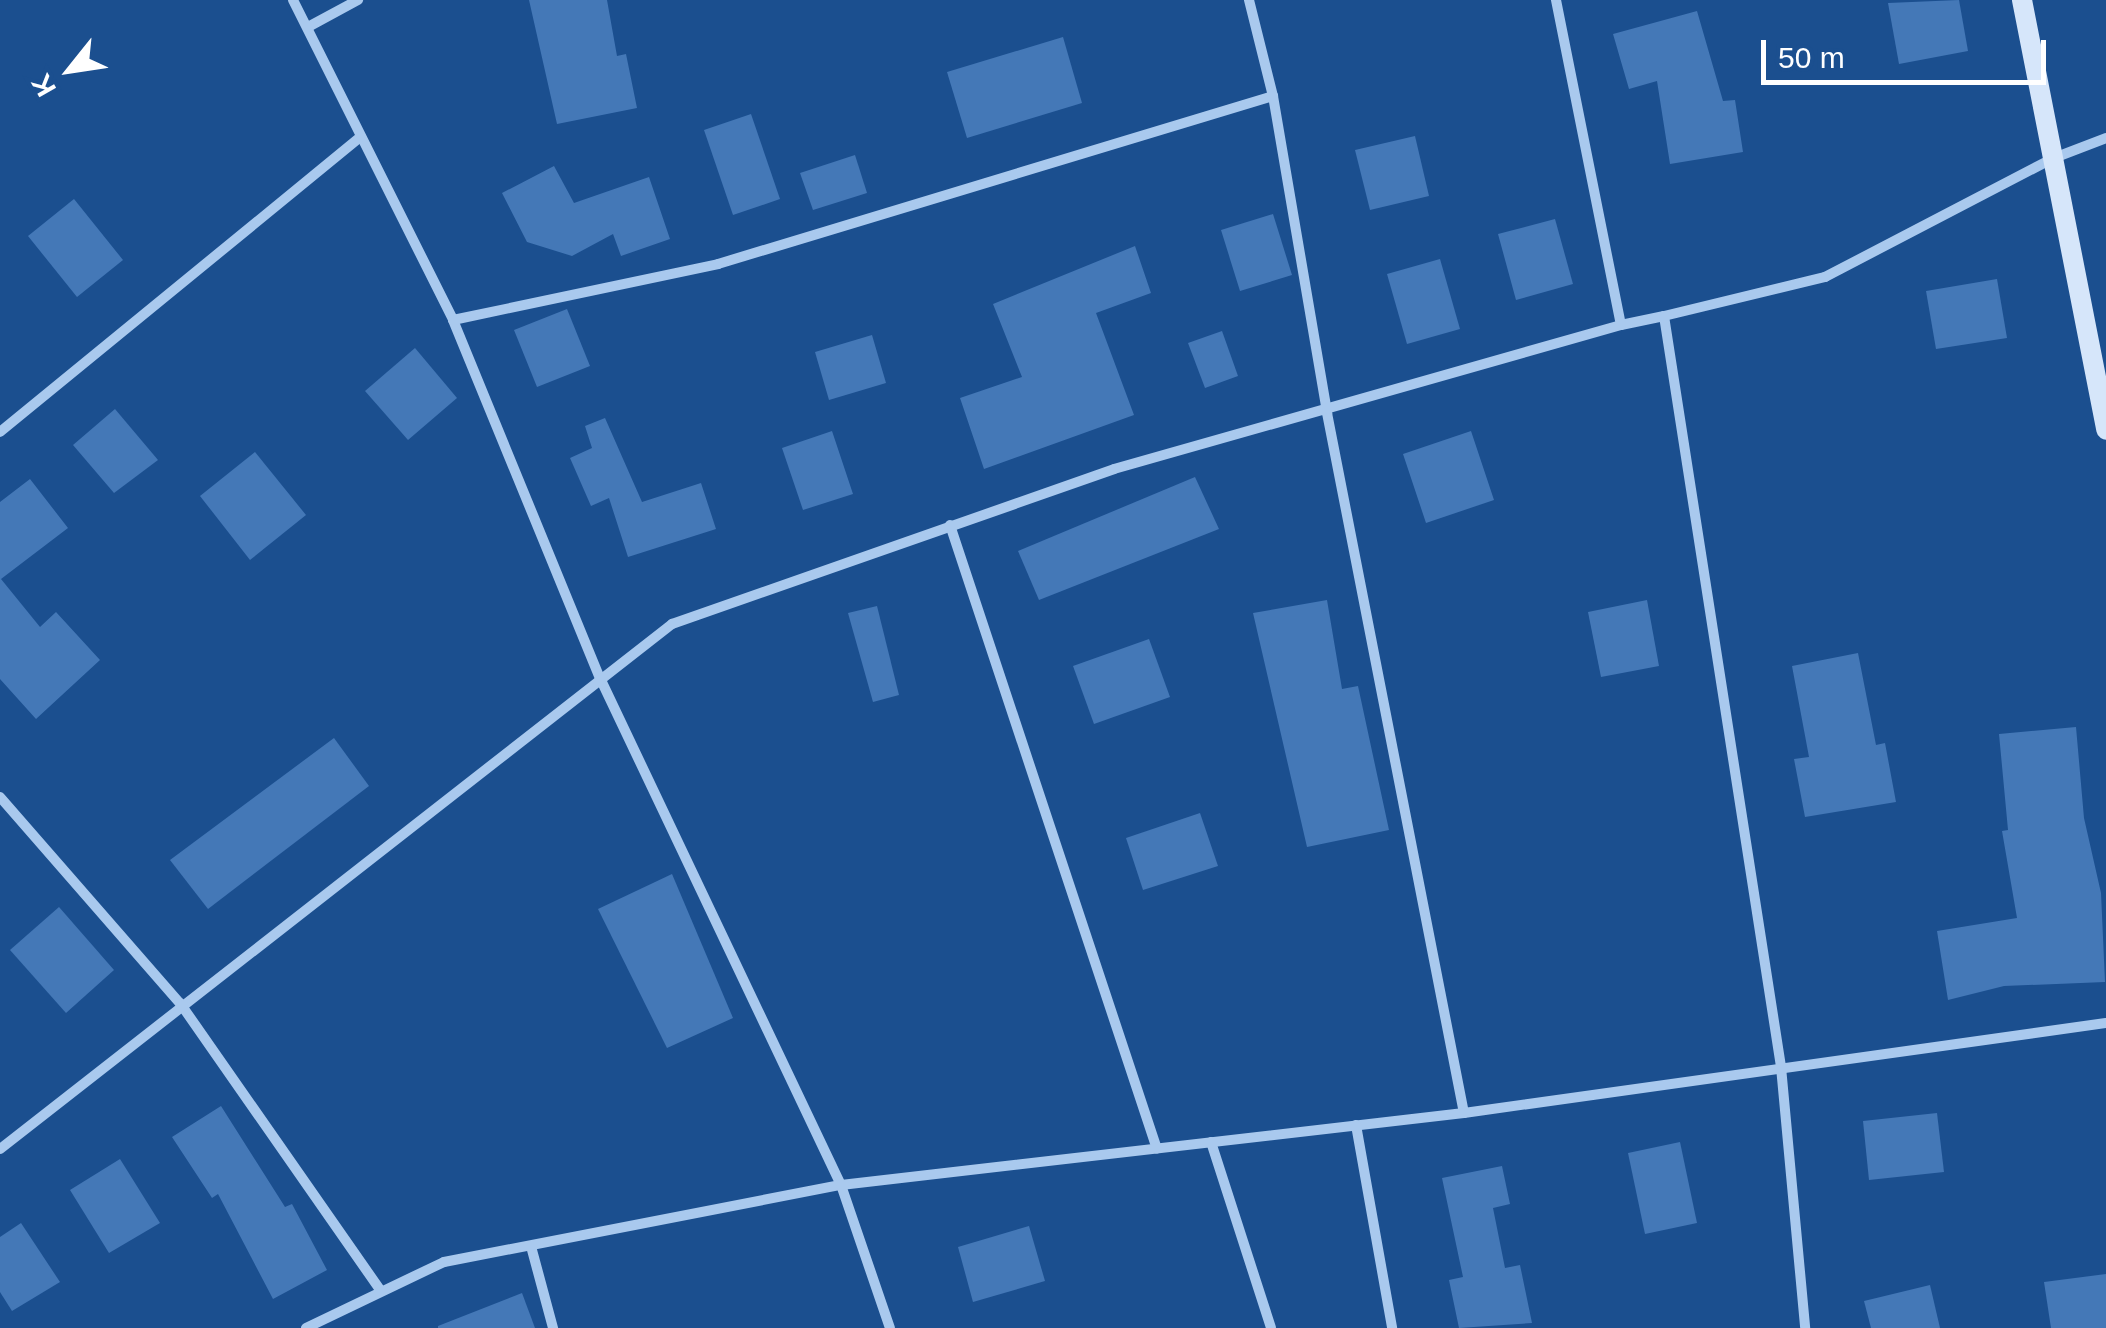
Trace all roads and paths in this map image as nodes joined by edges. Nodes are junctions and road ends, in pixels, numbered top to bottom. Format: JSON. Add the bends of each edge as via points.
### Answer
{"nodes":[{"id":1,"x":293,"y":0,"type":"edge"},
{"id":2,"x":358,"y":0,"type":"edge"},
{"id":3,"x":1249,"y":0,"type":"edge"},
{"id":4,"x":1556,"y":0,"type":"edge"},
{"id":5,"x":2022,"y":0,"type":"edge"},
{"id":6,"x":308,"y":27,"type":"junction"},
{"id":7,"x":1273,"y":96,"type":"junction"},
{"id":8,"x":360,"y":137,"type":"junction"},
{"id":9,"x":2106,"y":138,"type":"edge"},
{"id":10,"x":2054,"y":158,"type":"junction"},
{"id":11,"x":1664,"y":316,"type":"junction"},
{"id":12,"x":453,"y":320,"type":"junction"},
{"id":13,"x":1621,"y":325,"type":"junction"},
{"id":14,"x":1326,"y":413,"type":"junction"},
{"id":15,"x":2106,"y":430,"type":"edge"},
{"id":16,"x":0,"y":432,"type":"edge"},
{"id":17,"x":950,"y":525,"type":"junction"},
{"id":18,"x":600,"y":678,"type":"junction"},
{"id":19,"x":0,"y":797,"type":"edge"},
{"id":20,"x":180,"y":1003,"type":"junction"},
{"id":21,"x":2106,"y":1022,"type":"edge"},
{"id":22,"x":1781,"y":1068,"type":"junction"},
{"id":23,"x":1464,"y":1113,"type":"junction"},
{"id":24,"x":1356,"y":1126,"type":"junction"},
{"id":25,"x":1211,"y":1142,"type":"junction"},
{"id":26,"x":1157,"y":1148,"type":"junction"},
{"id":27,"x":0,"y":1149,"type":"edge"},
{"id":28,"x":842,"y":1185,"type":"junction"},
{"id":29,"x":532,"y":1250,"type":"junction"},
{"id":30,"x":379,"y":1288,"type":"junction"},
{"id":31,"x":306,"y":1328,"type":"edge"},
{"id":32,"x":554,"y":1328,"type":"edge"},
{"id":33,"x":890,"y":1328,"type":"edge"},
{"id":34,"x":1271,"y":1328,"type":"edge"},
{"id":35,"x":1392,"y":1328,"type":"edge"},
{"id":36,"x":1806,"y":1328,"type":"edge"}],
"edges":[{"from":1,"to":6,"type":"street"},
{"from":2,"to":6,"type":"street"},
{"from":3,"to":7,"type":"street"},
{"from":4,"to":13,"type":"street"},
{"from":5,"to":10,"type":"street"},
{"from":6,"to":8,"type":"street"},
{"from":7,"to":12,"type":"street","via":[[718,264]]},
{"from":7,"to":14,"type":"street"},
{"from":8,"to":12,"type":"street"},
{"from":8,"to":16,"type":"street"},
{"from":9,"to":10,"type":"street"},
{"from":10,"to":11,"type":"street","via":[[1825,277]]},
{"from":10,"to":15,"type":"street"},
{"from":11,"to":13,"type":"street"},
{"from":11,"to":22,"type":"street"},
{"from":12,"to":18,"type":"street"},
{"from":13,"to":14,"type":"street"},
{"from":14,"to":17,"type":"street","via":[[1114,469]]},
{"from":14,"to":23,"type":"street"},
{"from":17,"to":18,"type":"street","via":[[672,624]]},
{"from":17,"to":26,"type":"street"},
{"from":18,"to":20,"type":"street"},
{"from":18,"to":28,"type":"street"},
{"from":19,"to":20,"type":"street"},
{"from":20,"to":27,"type":"street"},
{"from":20,"to":30,"type":"street"},
{"from":21,"to":22,"type":"street"},
{"from":22,"to":23,"type":"street"},
{"from":22,"to":36,"type":"street"},
{"from":23,"to":24,"type":"street"},
{"from":24,"to":25,"type":"street"},
{"from":24,"to":35,"type":"street"},
{"from":25,"to":26,"type":"street"},
{"from":25,"to":34,"type":"street"},
{"from":26,"to":28,"type":"street"},
{"from":28,"to":29,"type":"street"},
{"from":28,"to":33,"type":"street"},
{"from":29,"to":30,"type":"street","via":[[444,1262]]},
{"from":29,"to":32,"type":"street"},
{"from":30,"to":31,"type":"street"}]}
